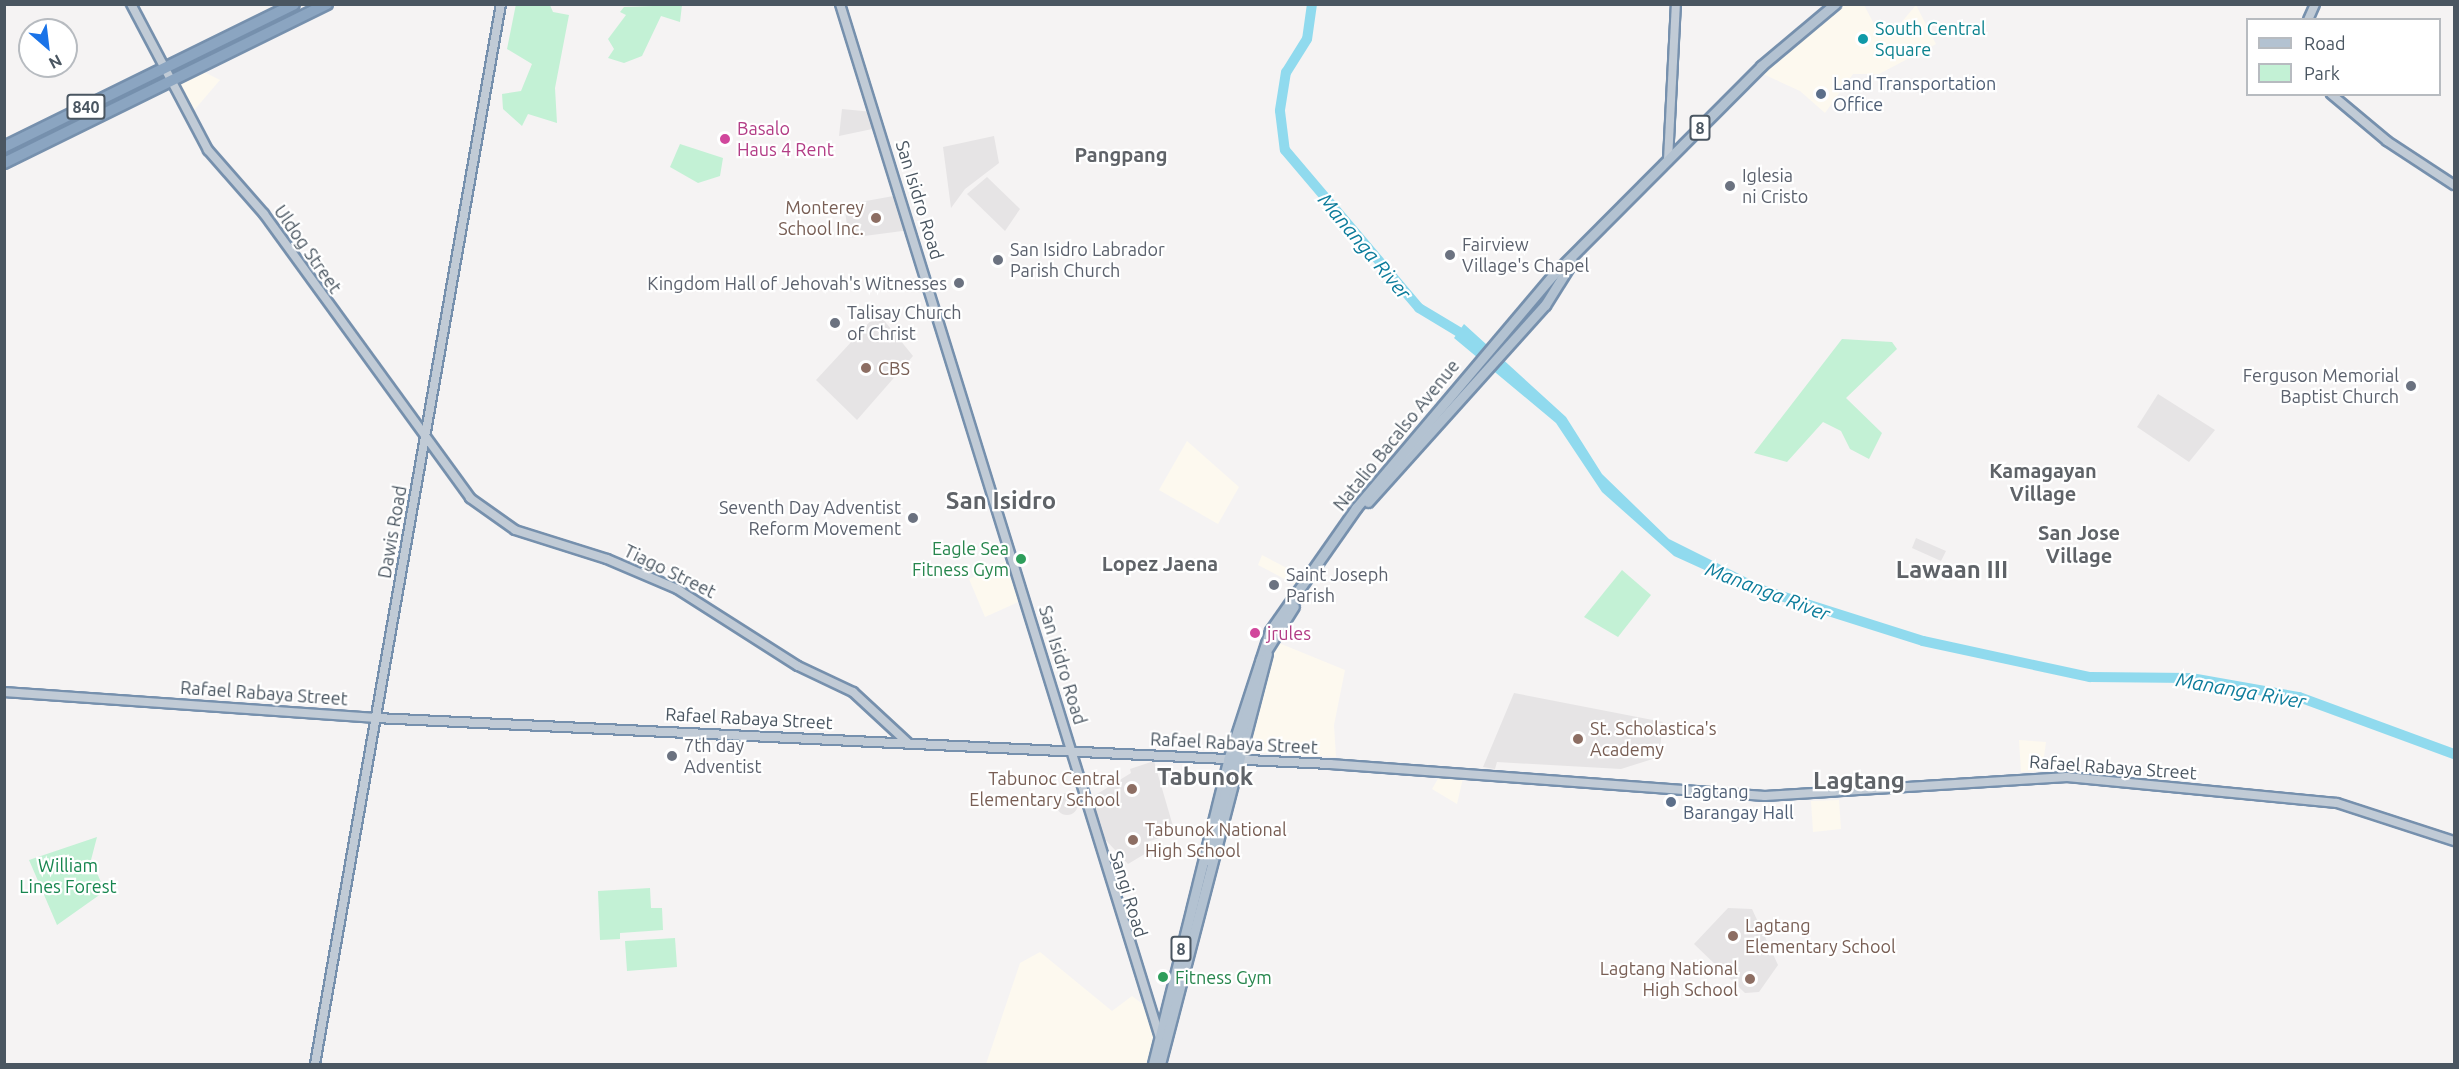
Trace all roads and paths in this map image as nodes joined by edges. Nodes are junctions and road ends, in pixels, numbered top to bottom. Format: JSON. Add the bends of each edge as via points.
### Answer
{"nodes":[{"id":1,"x":131,"y":4,"type":"edge"},
{"id":2,"x":294,"y":4,"type":"edge"},
{"id":3,"x":327,"y":4,"type":"edge"},
{"id":4,"x":501,"y":4,"type":"edge"},
{"id":5,"x":840,"y":4,"type":"edge"},
{"id":6,"x":1676,"y":4,"type":"edge"},
{"id":7,"x":1835,"y":4,"type":"edge"},
{"id":8,"x":2315,"y":4,"type":"edge"},
{"id":9,"x":2309,"y":18,"type":"edge"},
{"id":10,"x":168,"y":66,"type":"junction"},
{"id":11,"x":174,"y":79,"type":"junction"},
{"id":12,"x":2333,"y":96,"type":"edge"},
{"id":13,"x":4,"y":147,"type":"edge"},
{"id":14,"x":1668,"y":160,"type":"junction"},
{"id":15,"x":4,"y":163,"type":"edge"},
{"id":16,"x":2454,"y":185,"type":"edge"},
{"id":17,"x":1573,"y":260,"type":"junction"},
{"id":18,"x":425,"y":434,"type":"junction"},
{"id":19,"x":1265,"y":647,"type":"junction"},
{"id":20,"x":4,"y":692,"type":"edge"},
{"id":21,"x":376,"y":718,"type":"junction"},
{"id":22,"x":907,"y":742,"type":"junction"},
{"id":23,"x":1071,"y":751,"type":"junction"},
{"id":24,"x":1228,"y":760,"type":"junction"},
{"id":25,"x":1240,"y":761,"type":"junction"},
{"id":26,"x":2454,"y":841,"type":"edge"},
{"id":27,"x":1205,"y":873,"type":"junction"},
{"id":28,"x":1163,"y":1039,"type":"junction"},
{"id":29,"x":315,"y":1065,"type":"edge"},
{"id":30,"x":1153,"y":1065,"type":"edge"},
{"id":31,"x":1160,"y":1065,"type":"edge"}],
"edges":[{"from":1,"to":10,"type":"street"},
{"from":2,"to":10,"type":"highway","number":"840"},
{"from":3,"to":11,"type":"highway","number":"840"},
{"from":4,"to":18,"type":"street","name":"Dawis Road"},
{"from":5,"to":23,"type":"street","name":"San Isidro Road"},
{"from":6,"to":14,"type":"street"},
{"from":7,"to":14,"type":"main road","name":"Natalio Bacalso Avenue","number":"8","via":[[1761,66]]},
{"from":8,"to":9,"type":"street"},
{"from":10,"to":11,"type":"street","name":"Uldog Street"},
{"from":10,"to":13,"type":"highway","number":"840"},
{"from":11,"to":15,"type":"highway","number":"840"},
{"from":11,"to":18,"type":"street","name":"Uldog Street","via":[[208,150],[264,213]]},
{"from":12,"to":16,"type":"street","via":[[2381,137]]},
{"from":14,"to":17,"type":"main road","name":"Natalio Bacalso Avenue","number":"8"},
{"from":17,"to":19,"type":"main road","name":"Natalio Bacalso Avenue","number":"8","via":[[1545,305],[1361,511]]},
{"from":17,"to":19,"type":"main road","name":"Natalio Bacalso Avenue","number":"8","via":[[1536,296],[1410,440],[1356,508]]},
{"from":18,"to":21,"type":"street","name":"Dawis Road"},
{"from":18,"to":22,"type":"street","name":"Tiago Street","via":[[470,498],[500,521],[676,589],[798,666],[853,692]]},
{"from":19,"to":24,"type":"main road","name":"Natalio Bacalso Avenue"},
{"from":19,"to":25,"type":"main road","name":"Natalio Bacalso Avenue"},
{"from":19,"to":27,"type":"main road","name":"Natalio Bacalso Avenue","number":"8","bridge":true},
{"from":20,"to":21,"type":"street","name":"Rafael Rabaya Street"},
{"from":21,"to":22,"type":"street","name":"Rafael Rabaya Street"},
{"from":21,"to":29,"type":"street","name":"Dawis Road"},
{"from":22,"to":23,"type":"street","name":"Rafael Rabaya Street"},
{"from":23,"to":24,"type":"street","name":"Rafael Rabaya Street"},
{"from":23,"to":28,"type":"street","name":"Sangi Road"},
{"from":24,"to":25,"type":"street","name":"Rafael Rabaya Street"},
{"from":24,"to":27,"type":"main road","name":"Natalio Bacalso Avenue"},
{"from":25,"to":26,"type":"street","name":"Rafael Rabaya Street","via":[[1775,797],[2067,777],[2337,803]]},
{"from":25,"to":27,"type":"main road","name":"Natalio Bacalso Avenue"},
{"from":27,"to":28,"type":"main road","name":"Natalio Bacalso Avenue","number":"8"},
{"from":28,"to":30,"type":"main road","name":"Natalio Bacalso Avenue","number":"8"},
{"from":28,"to":31,"type":"main road","name":"Natalio Bacalso Avenue","number":"8"}]}
